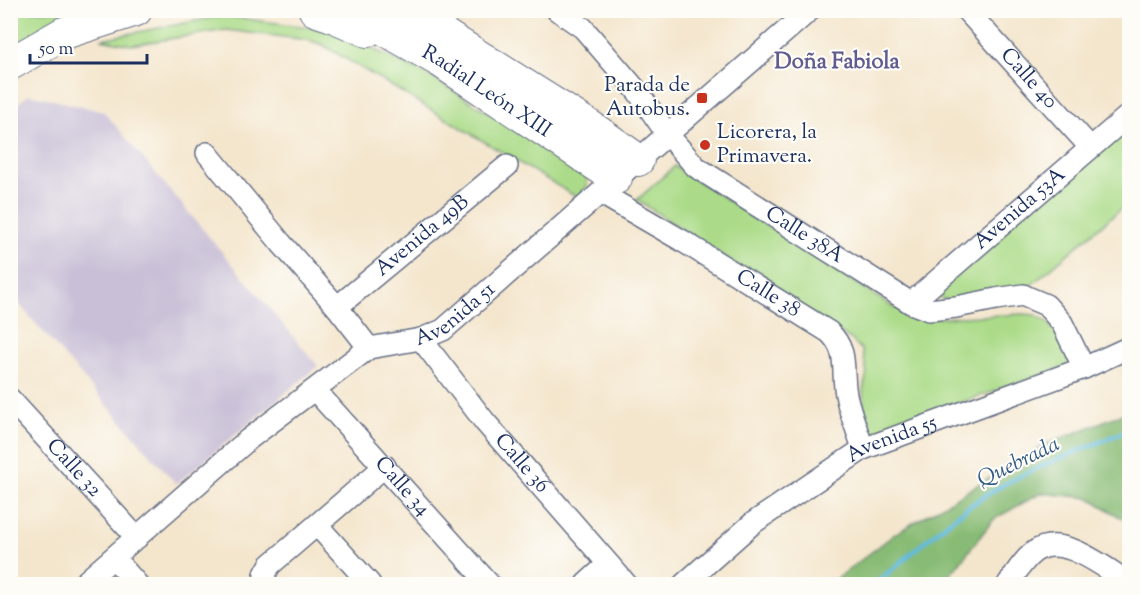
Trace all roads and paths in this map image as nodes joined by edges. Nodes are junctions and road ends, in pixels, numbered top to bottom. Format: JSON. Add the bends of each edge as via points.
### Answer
{"nodes":[{"id":1,"x":136,"y":10,"type":"edge"},
{"id":2,"x":315,"y":10,"type":"edge"},
{"id":3,"x":351,"y":10,"type":"edge"},
{"id":4,"x":405,"y":10,"type":"edge"},
{"id":5,"x":437,"y":10,"type":"edge"},
{"id":6,"x":557,"y":10,"type":"edge"},
{"id":7,"x":810,"y":10,"type":"edge"},
{"id":8,"x":966,"y":10,"type":"edge"},
{"id":9,"x":440,"y":61,"type":"junction"},
{"id":10,"x":10,"y":64,"type":"edge"},
{"id":11,"x":1130,"y":114,"type":"edge"},
{"id":12,"x":591,"y":127,"type":"junction"},
{"id":13,"x":667,"y":134,"type":"junction"},
{"id":14,"x":1090,"y":147,"type":"junction"},
{"id":15,"x":207,"y":153,"type":"dead end"},
{"id":16,"x":507,"y":166,"type":"dead end"},
{"id":17,"x":618,"y":177,"type":"junction"},
{"id":18,"x":911,"y":303,"type":"junction"},
{"id":19,"x":337,"y":307,"type":"junction"},
{"id":20,"x":421,"y":339,"type":"junction"},
{"id":21,"x":1130,"y":347,"type":"edge"},
{"id":22,"x":369,"y":348,"type":"junction"},
{"id":23,"x":1084,"y":368,"type":"junction"},
{"id":24,"x":315,"y":390,"type":"junction"},
{"id":25,"x":10,"y":399,"type":"edge"},
{"id":26,"x":863,"y":449,"type":"junction"},
{"id":27,"x":385,"y":466,"type":"junction"},
{"id":28,"x":317,"y":525,"type":"junction"},
{"id":29,"x":137,"y":538,"type":"junction"},
{"id":30,"x":114,"y":558,"type":"junction"},
{"id":31,"x":608,"y":564,"type":"junction"},
{"id":32,"x":264,"y":582,"type":"edge"},
{"id":33,"x":1130,"y":583,"type":"edge"},
{"id":34,"x":83,"y":585,"type":"edge"},
{"id":35,"x":137,"y":585,"type":"edge"},
{"id":36,"x":370,"y":585,"type":"edge"},
{"id":37,"x":489,"y":585,"type":"edge"},
{"id":38,"x":586,"y":585,"type":"edge"},
{"id":39,"x":626,"y":585,"type":"edge"},
{"id":40,"x":684,"y":585,"type":"edge"},
{"id":41,"x":1008,"y":585,"type":"edge"}],
"edges":[{"from":1,"to":10,"type":"highway","via":[[64,33]]},
{"from":2,"to":9,"type":"highway"},
{"from":3,"to":9,"type":"highway","name":"Radial León XIII"},
{"from":4,"to":12,"type":"highway","name":"Radial León XIII"},
{"from":5,"to":12,"type":"highway"},
{"from":6,"to":13,"type":"street","name":"Calle 38A","via":[[583,28],[638,92]]},
{"from":7,"to":13,"type":"street","name":"Avenida 51"},
{"from":8,"to":14,"type":"street","name":"Calle 40"},
{"from":9,"to":17,"type":"highway","name":"Radial León XIII"},
{"from":11,"to":14,"type":"street","name":"Avenida 53A"},
{"from":12,"to":17,"type":"highway","name":"Radial León XIII"},
{"from":13,"to":17,"type":"street","name":"Avenida 51"},
{"from":13,"to":18,"type":"street","name":"Calle 38A","via":[[696,167]]},
{"from":14,"to":18,"type":"street","name":"Avenida 53A"},
{"from":15,"to":19,"type":"street"},
{"from":16,"to":19,"type":"street","name":"Avenida 49B"},
{"from":17,"to":20,"type":"street","name":"Avenida 51","via":[[443,330]]},
{"from":17,"to":26,"type":"street","name":"Calle 38","via":[[754,285],[838,340],[843,350],[846,397]]},
{"from":18,"to":23,"type":"street","name":"Calle 38A","via":[[928,310],[1023,295],[1046,305],[1062,323]]},
{"from":19,"to":22,"type":"street"},
{"from":20,"to":22,"type":"street","name":"Avenida 51"},
{"from":20,"to":31,"type":"street","name":"Calle 36","via":[[485,422]]},
{"from":21,"to":23,"type":"street","name":"Avenida 55"},
{"from":22,"to":24,"type":"street","name":"Avenida 51"},
{"from":23,"to":26,"type":"street","name":"Avenida 55"},
{"from":24,"to":27,"type":"street","name":"Calle 34"},
{"from":24,"to":29,"type":"street","name":"Avenida 51","via":[[249,439]]},
{"from":25,"to":29,"type":"street","name":"Calle 32"},
{"from":26,"to":40,"type":"street","name":"Avenida 55","via":[[753,523]]},
{"from":27,"to":28,"type":"street"},
{"from":27,"to":37,"type":"street","name":"Calle 34"},
{"from":28,"to":32,"type":"street","via":[[270,565]]},
{"from":28,"to":36,"type":"street"},
{"from":29,"to":30,"type":"street","name":"Avenida 51"},
{"from":30,"to":34,"type":"street","name":"Avenida 51"},
{"from":30,"to":35,"type":"street"},
{"from":31,"to":38,"type":"street"},
{"from":31,"to":39,"type":"street","name":"Calle 36"},
{"from":33,"to":41,"type":"street","via":[[1075,550],[1047,545],[1028,557]]}]}
